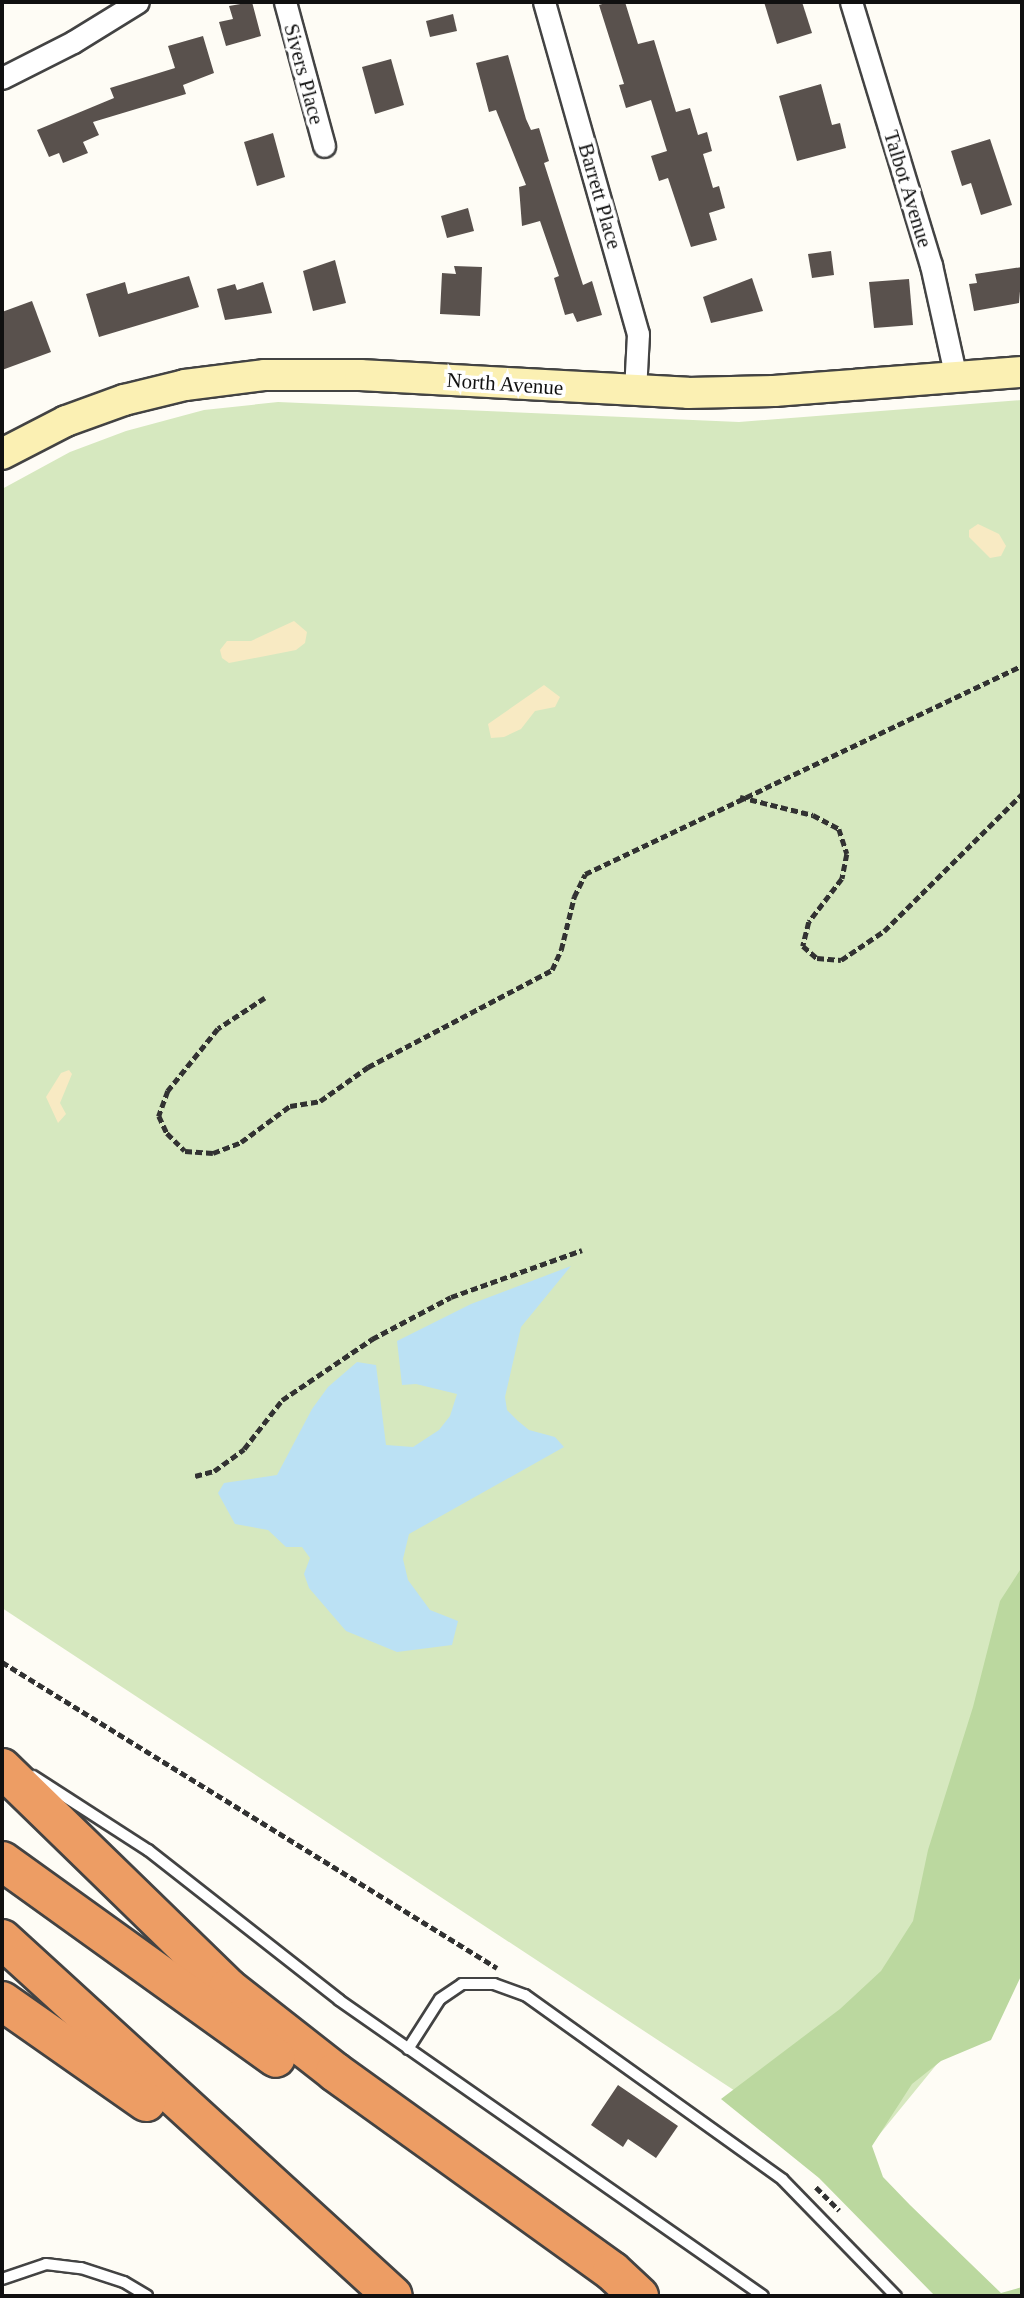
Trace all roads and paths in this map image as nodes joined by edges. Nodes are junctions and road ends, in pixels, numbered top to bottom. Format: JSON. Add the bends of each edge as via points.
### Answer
{"nodes":[{"id":1,"x":138,"y":2,"type":"edge"},
{"id":2,"x":285,"y":2,"type":"edge"},
{"id":3,"x":544,"y":2,"type":"edge"},
{"id":4,"x":851,"y":2,"type":"edge"},
{"id":5,"x":2,"y":78,"type":"edge"},
{"id":6,"x":324,"y":146,"type":"dead end"},
{"id":7,"x":1022,"y":372,"type":"edge"},
{"id":8,"x":956,"y":378,"type":"junction"},
{"id":9,"x":635,"y":392,"type":"junction"},
{"id":10,"x":2,"y":454,"type":"edge"},
{"id":11,"x":1022,"y":666,"type":"edge"},
{"id":12,"x":1022,"y":794,"type":"edge"},
{"id":13,"x":740,"y":797,"type":"junction"},
{"id":14,"x":265,"y":998,"type":"dead end"},
{"id":15,"x":582,"y":1250,"type":"dead end"},
{"id":16,"x":195,"y":1476,"type":"dead end"},
{"id":17,"x":2,"y":1662,"type":"edge"},
{"id":18,"x":2,"y":1756,"type":"edge"},
{"id":19,"x":2,"y":1768,"type":"edge"},
{"id":20,"x":2,"y":1861,"type":"edge"},
{"id":21,"x":2,"y":1939,"type":"edge"},
{"id":22,"x":507,"y":1974,"type":"dead end"},
{"id":23,"x":2,"y":2001,"type":"edge"},
{"id":24,"x":408,"y":2049,"type":"junction"},
{"id":25,"x":814,"y":2185,"type":"dead end"},
{"id":26,"x":843,"y":2214,"type":"dead end"},
{"id":27,"x":2,"y":2279,"type":"edge"},
{"id":28,"x":147,"y":2296,"type":"edge"},
{"id":29,"x":365,"y":2296,"type":"edge"},
{"id":30,"x":393,"y":2296,"type":"edge"},
{"id":31,"x":608,"y":2296,"type":"edge"},
{"id":32,"x":639,"y":2296,"type":"edge"},
{"id":33,"x":763,"y":2296,"type":"edge"},
{"id":34,"x":896,"y":2296,"type":"edge"}],
"edges":[{"from":1,"to":5,"type":"street"},
{"from":2,"to":6,"type":"street","name":"Sivers Place"},
{"from":3,"to":9,"type":"street","name":"Barrett Place","via":[[638,334]]},
{"from":4,"to":8,"type":"street","name":"Talbot Avenue","via":[[931,265]]},
{"from":7,"to":8,"type":"main road","name":"North Avenue"},
{"from":8,"to":9,"type":"main road","name":"North Avenue","via":[[774,391]]},
{"from":9,"to":10,"type":"main road","name":"North Avenue","via":[[350,374],[236,378],[164,390],[93,410]]},
{"from":11,"to":13,"type":"path"},
{"from":12,"to":13,"type":"path","via":[[884,931],[841,960],[817,958],[803,946],[809,922],[842,879],[847,853],[839,829],[813,815]]},
{"from":13,"to":14,"type":"path","via":[[586,874],[573,897],[552,970],[368,1067],[320,1101],[289,1106],[241,1142],[213,1153],[185,1151],[167,1133],[159,1116],[168,1091],[218,1029]]},
{"from":15,"to":16,"type":"path","via":[[451,1297],[372,1339],[282,1400],[244,1450],[214,1471]]},
{"from":17,"to":22,"type":"path"},
{"from":18,"to":24,"type":"lane","via":[[148,1850],[300,1972]]},
{"from":19,"to":32,"type":"highway","via":[[228,1988],[306,2051],[611,2271]]},
{"from":20,"to":31,"type":"highway"},
{"from":21,"to":30,"type":"highway"},
{"from":23,"to":29,"type":"highway","via":[[150,2105]]},
{"from":24,"to":33,"type":"lane"},
{"from":24,"to":34,"type":"lane","via":[[440,1999],[462,1984],[494,1984],[526,1995],[783,2180]]},
{"from":25,"to":26,"type":"path"},
{"from":27,"to":28,"type":"lane","via":[[46,2264],[81,2268],[124,2282]]}]}
